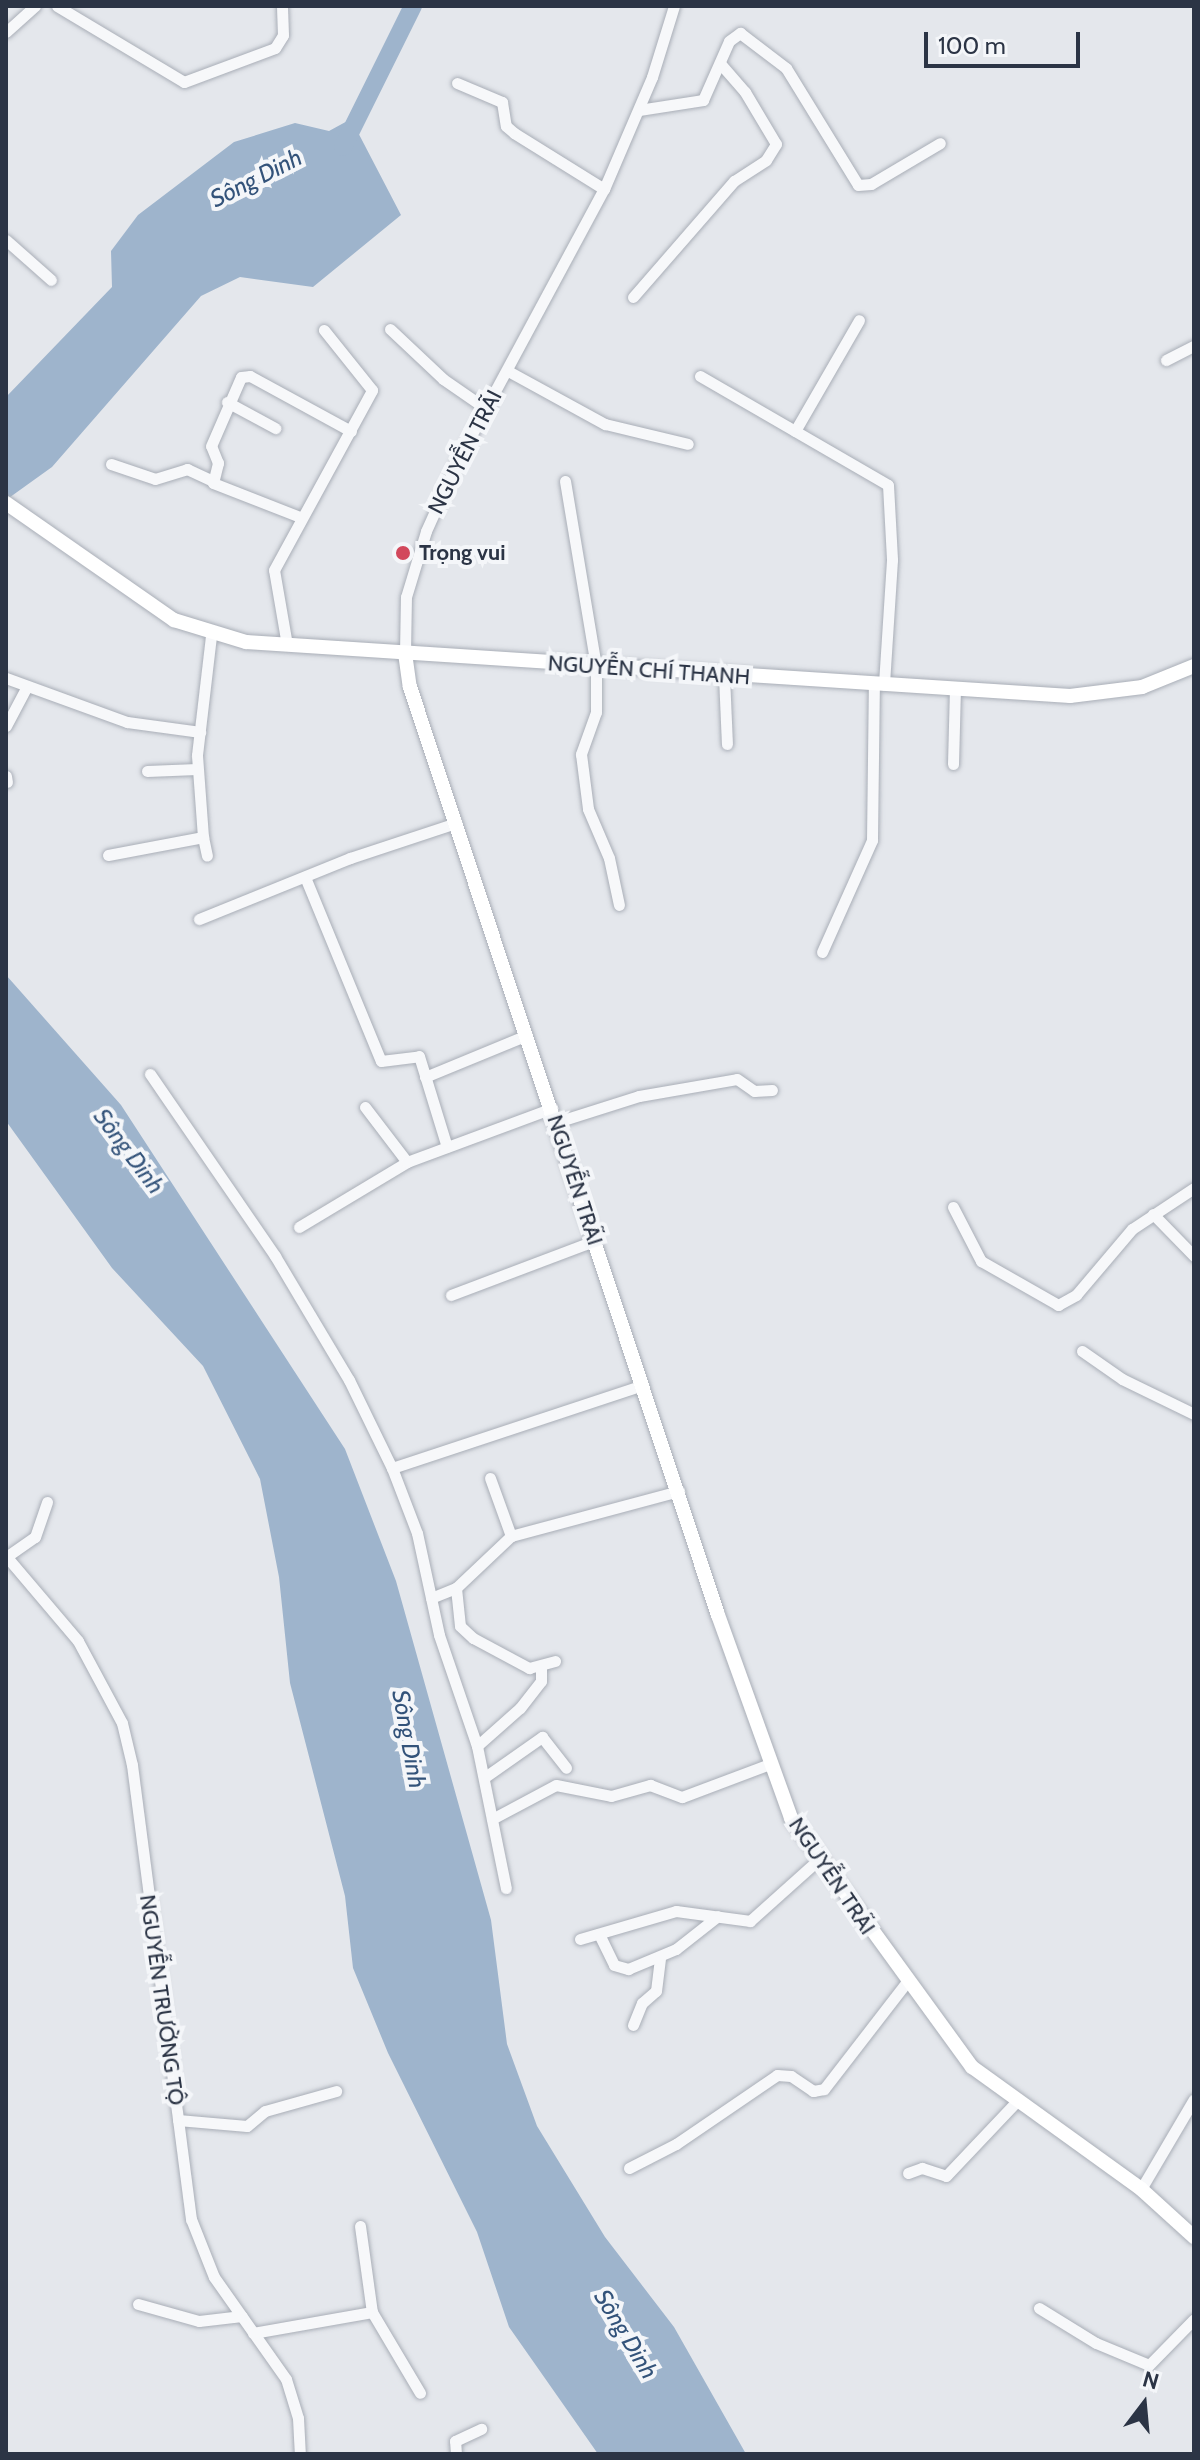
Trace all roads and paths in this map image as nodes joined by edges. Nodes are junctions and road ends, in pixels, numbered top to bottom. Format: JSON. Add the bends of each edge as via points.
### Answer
{"nodes":[{"id":1,"x":35,"y":6,"type":"edge"},
{"id":2,"x":57,"y":6,"type":"edge"},
{"id":3,"x":282,"y":6,"type":"edge"},
{"id":4,"x":674,"y":6,"type":"edge"},
{"id":5,"x":6,"y":32,"type":"edge"},
{"id":6,"x":720,"y":63,"type":"junction"},
{"id":7,"x":457,"y":83,"type":"dead end"},
{"id":8,"x":639,"y":110,"type":"junction"},
{"id":9,"x":940,"y":143,"type":"dead end"},
{"id":10,"x":604,"y":189,"type":"junction"},
{"id":11,"x":6,"y":240,"type":"edge"},
{"id":12,"x":51,"y":280,"type":"dead end"},
{"id":13,"x":633,"y":297,"type":"dead end"},
{"id":14,"x":859,"y":320,"type":"dead end"},
{"id":15,"x":390,"y":329,"type":"dead end"},
{"id":16,"x":324,"y":330,"type":"dead end"},
{"id":17,"x":1194,"y":346,"type":"edge"},
{"id":18,"x":1166,"y":360,"type":"dead end"},
{"id":19,"x":508,"y":371,"type":"junction"},
{"id":20,"x":700,"y":376,"type":"dead end"},
{"id":21,"x":227,"y":402,"type":"junction"},
{"id":22,"x":485,"y":408,"type":"junction"},
{"id":23,"x":275,"y":428,"type":"dead end"},
{"id":24,"x":351,"y":431,"type":"junction"},
{"id":25,"x":795,"y":431,"type":"junction"},
{"id":26,"x":688,"y":444,"type":"dead end"},
{"id":27,"x":111,"y":464,"type":"dead end"},
{"id":28,"x":213,"y":481,"type":"junction"},
{"id":29,"x":565,"y":481,"type":"dead end"},
{"id":30,"x":6,"y":503,"type":"edge"},
{"id":31,"x":300,"y":517,"type":"junction"},
{"id":32,"x":211,"y":635,"type":"junction"},
{"id":33,"x":287,"y":645,"type":"junction"},
{"id":34,"x":405,"y":653,"type":"junction"},
{"id":35,"x":1194,"y":666,"type":"edge"},
{"id":36,"x":596,"y":667,"type":"junction"},
{"id":37,"x":724,"y":676,"type":"junction"},
{"id":38,"x":6,"y":678,"type":"edge"},
{"id":39,"x":879,"y":685,"type":"junction"},
{"id":40,"x":26,"y":688,"type":"junction"},
{"id":41,"x":955,"y":690,"type":"junction"},
{"id":42,"x":6,"y":726,"type":"edge"},
{"id":43,"x":200,"y":732,"type":"junction"},
{"id":44,"x":727,"y":744,"type":"dead end"},
{"id":45,"x":953,"y":764,"type":"dead end"},
{"id":46,"x":197,"y":769,"type":"junction"},
{"id":47,"x":147,"y":771,"type":"dead end"},
{"id":48,"x":456,"y":823,"type":"junction"},
{"id":49,"x":203,"y":837,"type":"junction"},
{"id":50,"x":108,"y":855,"type":"dead end"},
{"id":51,"x":207,"y":856,"type":"dead end"},
{"id":52,"x":305,"y":877,"type":"junction"},
{"id":53,"x":619,"y":905,"type":"dead end"},
{"id":54,"x":199,"y":919,"type":"dead end"},
{"id":55,"x":822,"y":952,"type":"dead end"},
{"id":56,"x":527,"y":1035,"type":"junction"},
{"id":57,"x":150,"y":1074,"type":"dead end"},
{"id":58,"x":425,"y":1077,"type":"junction"},
{"id":59,"x":772,"y":1090,"type":"dead end"},
{"id":60,"x":365,"y":1107,"type":"dead end"},
{"id":61,"x":555,"y":1115,"type":"junction"},
{"id":62,"x":447,"y":1147,"type":"junction"},
{"id":63,"x":407,"y":1162,"type":"junction"},
{"id":64,"x":1194,"y":1188,"type":"edge"},
{"id":65,"x":953,"y":1207,"type":"dead end"},
{"id":66,"x":1153,"y":1214,"type":"junction"},
{"id":67,"x":299,"y":1227,"type":"dead end"},
{"id":68,"x":594,"y":1241,"type":"junction"},
{"id":69,"x":1194,"y":1256,"type":"edge"},
{"id":70,"x":451,"y":1295,"type":"dead end"},
{"id":71,"x":1082,"y":1351,"type":"dead end"},
{"id":72,"x":643,"y":1385,"type":"junction"},
{"id":73,"x":1194,"y":1414,"type":"edge"},
{"id":74,"x":392,"y":1468,"type":"junction"},
{"id":75,"x":490,"y":1478,"type":"dead end"},
{"id":76,"x":679,"y":1491,"type":"junction"},
{"id":77,"x":47,"y":1502,"type":"dead end"},
{"id":78,"x":511,"y":1536,"type":"junction"},
{"id":79,"x":6,"y":1556,"type":"edge"},
{"id":80,"x":456,"y":1588,"type":"junction"},
{"id":81,"x":431,"y":1598,"type":"junction"},
{"id":82,"x":555,"y":1661,"type":"dead end"},
{"id":83,"x":541,"y":1668,"type":"junction"},
{"id":84,"x":477,"y":1746,"type":"junction"},
{"id":85,"x":770,"y":1764,"type":"junction"},
{"id":86,"x":566,"y":1768,"type":"dead end"},
{"id":87,"x":485,"y":1777,"type":"junction"},
{"id":88,"x":492,"y":1819,"type":"junction"},
{"id":89,"x":818,"y":1860,"type":"junction"},
{"id":90,"x":506,"y":1888,"type":"dead end"},
{"id":91,"x":718,"y":1916,"type":"junction"},
{"id":92,"x":599,"y":1934,"type":"junction"},
{"id":93,"x":580,"y":1939,"type":"dead end"},
{"id":94,"x":660,"y":1957,"type":"junction"},
{"id":95,"x":906,"y":1983,"type":"junction"},
{"id":96,"x":633,"y":2025,"type":"dead end"},
{"id":97,"x":336,"y":2091,"type":"dead end"},
{"id":98,"x":1194,"y":2099,"type":"edge"},
{"id":99,"x":1017,"y":2101,"type":"junction"},
{"id":100,"x":178,"y":2120,"type":"junction"},
{"id":101,"x":629,"y":2168,"type":"dead end"},
{"id":102,"x":908,"y":2173,"type":"dead end"},
{"id":103,"x":1141,"y":2189,"type":"junction"},
{"id":104,"x":360,"y":2226,"type":"dead end"},
{"id":105,"x":1194,"y":2237,"type":"edge"},
{"id":106,"x":138,"y":2304,"type":"dead end"},
{"id":107,"x":1039,"y":2308,"type":"dead end"},
{"id":108,"x":372,"y":2312,"type":"junction"},
{"id":109,"x":242,"y":2316,"type":"junction"},
{"id":110,"x":1194,"y":2319,"type":"edge"},
{"id":111,"x":253,"y":2333,"type":"junction"},
{"id":112,"x":420,"y":2393,"type":"dead end"},
{"id":113,"x":481,"y":2429,"type":"dead end"},
{"id":114,"x":300,"y":2454,"type":"edge"},
{"id":115,"x":456,"y":2454,"type":"edge"}],
"edges":[{"from":1,"to":5,"type":"street"},
{"from":2,"to":3,"type":"street","via":[[184,82],[275,48],[283,35]]},
{"from":4,"to":8,"type":"street","name":"NGUYỄN TRÃI"},
{"from":6,"to":8,"type":"street","via":[[703,100]]},
{"from":6,"to":9,"type":"street","via":[[736,34],[767,49],[805,93],[821,129],[858,185],[871,184]]},
{"from":6,"to":13,"type":"street","via":[[745,92],[776,144],[766,160],[734,181]]},
{"from":7,"to":10,"type":"street","via":[[495,97],[514,133]]},
{"from":8,"to":10,"type":"street","name":"NGUYỄN TRÃI"},
{"from":10,"to":19,"type":"street","name":"NGUYỄN TRÃI"},
{"from":11,"to":12,"type":"street"},
{"from":14,"to":25,"type":"street"},
{"from":15,"to":22,"type":"street","via":[[443,379]]},
{"from":16,"to":24,"type":"street","via":[[371,386]]},
{"from":17,"to":18,"type":"street"},
{"from":19,"to":22,"type":"street","name":"NGUYỄN TRÃI"},
{"from":19,"to":26,"type":"street","via":[[605,424]]},
{"from":20,"to":25,"type":"street"},
{"from":21,"to":23,"type":"street"},
{"from":21,"to":24,"type":"street","via":[[246,375]]},
{"from":21,"to":28,"type":"street","via":[[211,446],[218,463]]},
{"from":22,"to":34,"type":"street","name":"NGUYỄN TRÃI","via":[[413,566],[405,607]]},
{"from":24,"to":31,"type":"street"},
{"from":25,"to":39,"type":"street","via":[[883,478],[891,490]]},
{"from":27,"to":28,"type":"street","via":[[155,479],[187,469]]},
{"from":28,"to":31,"type":"street","via":[[217,487]]},
{"from":29,"to":36,"type":"street"},
{"from":30,"to":32,"type":"main road","name":"NGUYỄN CHÍ THANH","via":[[174,620]]},
{"from":31,"to":33,"type":"street","via":[[273,578]]},
{"from":32,"to":33,"type":"main road","name":"NGUYỄN CHÍ THANH"},
{"from":32,"to":43,"type":"street"},
{"from":33,"to":34,"type":"main road","name":"NGUYỄN CHÍ THANH"},
{"from":34,"to":36,"type":"main road","name":"NGUYỄN CHÍ THANH"},
{"from":34,"to":48,"type":"main road","name":"NGUYỄN TRÃI","via":[[410,687]]},
{"from":35,"to":41,"type":"main road","name":"NGUYỄN CHÍ THANH","via":[[1142,687],[1102,694]]},
{"from":36,"to":37,"type":"main road","name":"NGUYỄN CHÍ THANH"},
{"from":36,"to":53,"type":"street","via":[[596,712],[581,754],[588,809],[609,858]]},
{"from":37,"to":39,"type":"main road","name":"NGUYỄN CHÍ THANH"},
{"from":37,"to":44,"type":"street"},
{"from":38,"to":40,"type":"street"},
{"from":39,"to":41,"type":"main road","name":"NGUYỄN CHÍ THANH"},
{"from":39,"to":55,"type":"street","via":[[872,840]]},
{"from":40,"to":42,"type":"street"},
{"from":40,"to":43,"type":"street","via":[[144,727]]},
{"from":41,"to":45,"type":"street"},
{"from":43,"to":46,"type":"street"},
{"from":46,"to":47,"type":"street"},
{"from":46,"to":49,"type":"street"},
{"from":48,"to":52,"type":"street"},
{"from":48,"to":56,"type":"main road","name":"NGUYỄN TRÃI"},
{"from":49,"to":50,"type":"street"},
{"from":49,"to":51,"type":"street"},
{"from":52,"to":54,"type":"street"},
{"from":52,"to":58,"type":"street","via":[[381,1061],[414,1053]]},
{"from":56,"to":58,"type":"street"},
{"from":56,"to":61,"type":"main road","name":"NGUYỄN TRÃI"},
{"from":57,"to":74,"type":"street","via":[[275,1256],[349,1380]]},
{"from":58,"to":62,"type":"street"},
{"from":59,"to":61,"type":"street","via":[[754,1091],[737,1079]]},
{"from":60,"to":63,"type":"street"},
{"from":61,"to":62,"type":"street"},
{"from":61,"to":68,"type":"main road","name":"NGUYỄN TRÃI"},
{"from":62,"to":63,"type":"street"},
{"from":63,"to":67,"type":"street"},
{"from":64,"to":66,"type":"street"},
{"from":65,"to":66,"type":"street","via":[[981,1261],[1058,1305],[1076,1295],[1123,1237]]},
{"from":66,"to":69,"type":"street"},
{"from":68,"to":70,"type":"street"},
{"from":68,"to":72,"type":"main road","name":"NGUYỄN TRÃI"},
{"from":71,"to":73,"type":"street","via":[[1122,1379]]},
{"from":72,"to":74,"type":"street"},
{"from":72,"to":76,"type":"main road","name":"NGUYỄN TRÃI"},
{"from":74,"to":81,"type":"street","via":[[417,1533]]},
{"from":75,"to":78,"type":"street"},
{"from":76,"to":78,"type":"street"},
{"from":76,"to":85,"type":"main road","name":"NGUYỄN TRÃI"},
{"from":77,"to":79,"type":"street","via":[[35,1537]]},
{"from":78,"to":80,"type":"street"},
{"from":79,"to":100,"type":"street","name":"NGUYỄN TRƯỜNG TỘ","via":[[78,1641],[122,1723]]},
{"from":80,"to":81,"type":"street"},
{"from":80,"to":83,"type":"street","via":[[465,1632],[520,1664]]},
{"from":81,"to":84,"type":"street"},
{"from":82,"to":83,"type":"street"},
{"from":83,"to":84,"type":"street","via":[[541,1681],[520,1708]]},
{"from":84,"to":87,"type":"street"},
{"from":85,"to":88,"type":"street","via":[[682,1797],[650,1785],[611,1796],[556,1785]]},
{"from":85,"to":89,"type":"main road","name":"NGUYỄN TRÃI","via":[[791,1818]]},
{"from":86,"to":87,"type":"street","via":[[542,1737]]},
{"from":87,"to":88,"type":"street"},
{"from":88,"to":90,"type":"street"},
{"from":89,"to":91,"type":"street","via":[[756,1918],[740,1922]]},
{"from":89,"to":95,"type":"main road","name":"NGUYỄN TRÃI"},
{"from":91,"to":92,"type":"street","via":[[676,1911]]},
{"from":91,"to":94,"type":"street"},
{"from":92,"to":93,"type":"street"},
{"from":92,"to":94,"type":"street","via":[[622,1970]]},
{"from":94,"to":96,"type":"street","via":[[656,1991],[642,2003]]},
{"from":95,"to":99,"type":"main road","name":"NGUYỄN TRÃI","via":[[963,2058]]},
{"from":95,"to":101,"type":"street","via":[[824,2089],[813,2091],[791,2076],[777,2075],[676,2144]]},
{"from":97,"to":100,"type":"street","via":[[265,2111],[247,2126]]},
{"from":98,"to":103,"type":"street"},
{"from":99,"to":102,"type":"street","via":[[946,2176],[922,2168]]},
{"from":99,"to":103,"type":"main road","name":"NGUYỄN TRÃI"},
{"from":100,"to":109,"type":"street","name":"NGUYỄN TRƯỜNG TỘ","via":[[195,2233],[208,2267]]},
{"from":103,"to":105,"type":"main road","name":"NGUYỄN TRÃI"},
{"from":104,"to":108,"type":"street"},
{"from":106,"to":109,"type":"street","via":[[199,2321]]},
{"from":107,"to":110,"type":"street","via":[[1096,2343],[1149,2365]]},
{"from":108,"to":111,"type":"street"},
{"from":108,"to":112,"type":"street"},
{"from":109,"to":111,"type":"street","name":"NGUYỄN TRƯỜNG TỘ"},
{"from":111,"to":114,"type":"street","name":"NGUYỄN TRƯỜNG TỘ","via":[[286,2379],[298,2418]]},
{"from":113,"to":115,"type":"street","via":[[455,2441]]}]}
